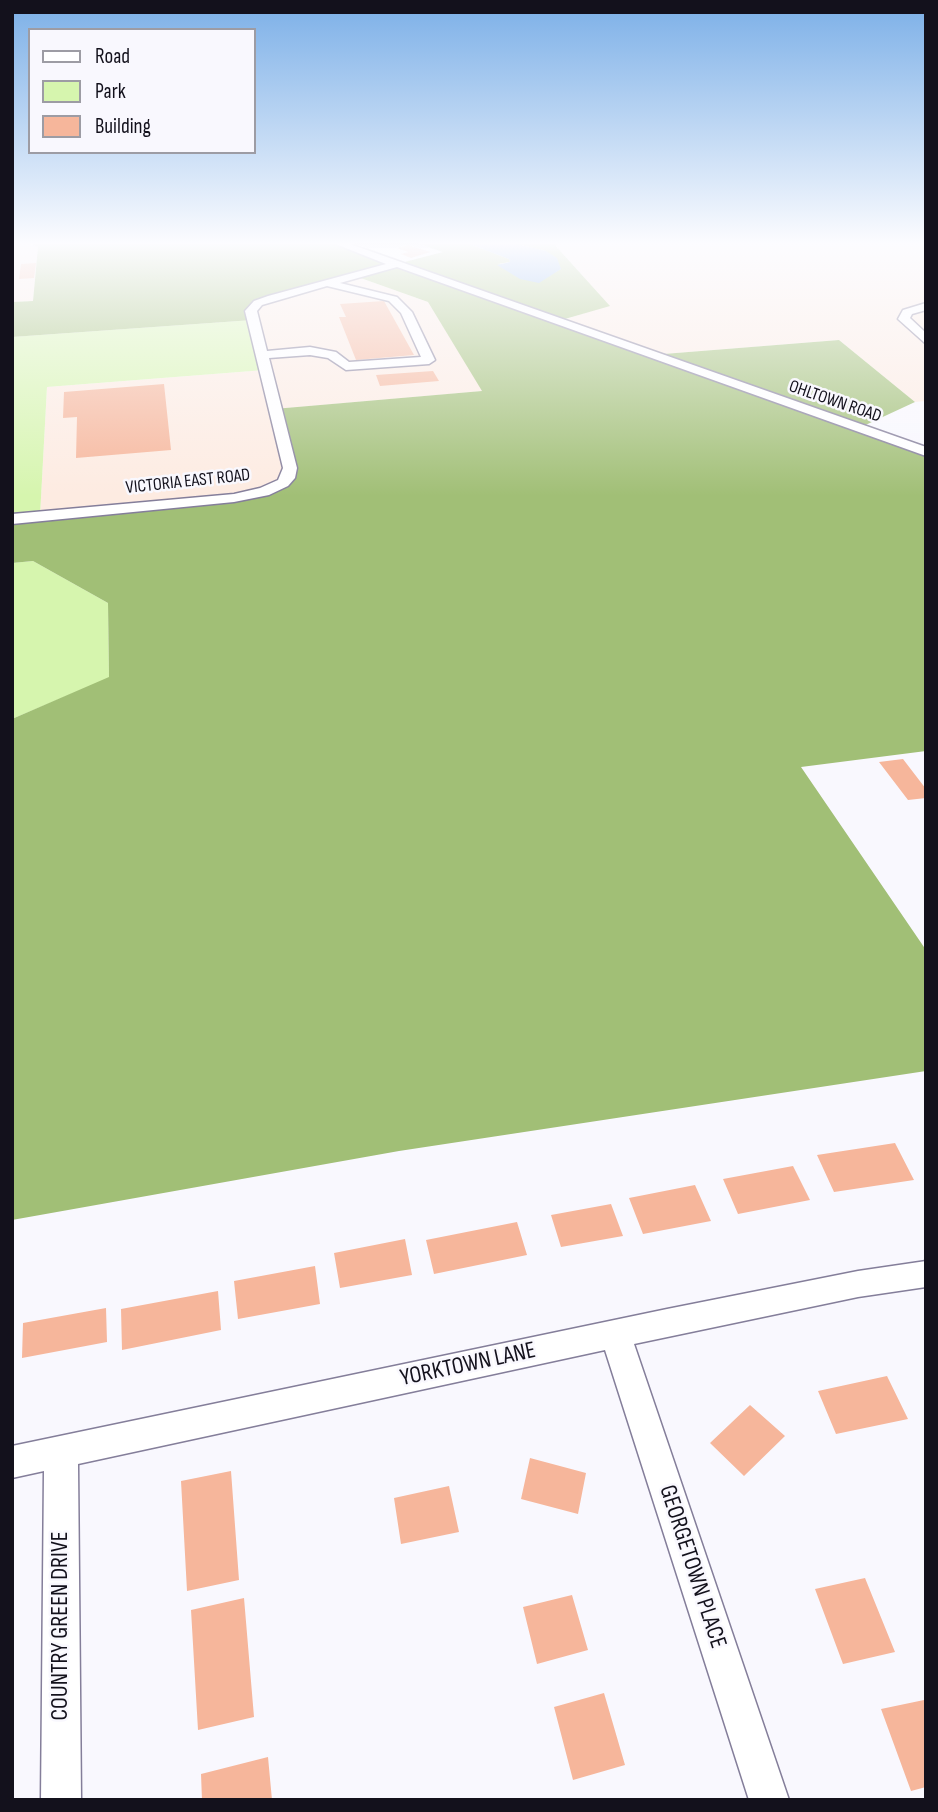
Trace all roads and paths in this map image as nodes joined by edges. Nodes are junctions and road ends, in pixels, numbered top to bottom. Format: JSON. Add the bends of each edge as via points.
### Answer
{"nodes":[{"id":1,"x":255,"y":328,"type":"edge"},
{"id":2,"x":413,"y":328,"type":"edge"},
{"id":3,"x":575,"y":328,"type":"edge"},
{"id":4,"x":913,"y":328,"type":"edge"},
{"id":5,"x":926,"y":340,"type":"edge"},
{"id":6,"x":261,"y":355,"type":"junction"},
{"id":7,"x":926,"y":440,"type":"edge"},
{"id":8,"x":907,"y":446,"type":"junction"},
{"id":9,"x":926,"y":452,"type":"edge"},
{"id":10,"x":12,"y":519,"type":"edge"},
{"id":11,"x":926,"y":1274,"type":"edge"},
{"id":12,"x":617,"y":1335,"type":"junction"},
{"id":13,"x":61,"y":1452,"type":"junction"},
{"id":14,"x":12,"y":1462,"type":"edge"},
{"id":15,"x":61,"y":1800,"type":"edge"},
{"id":16,"x":769,"y":1800,"type":"edge"}],
"edges":[{"from":1,"to":6,"type":"street","name":"VICTORIA EAST ROAD"},
{"from":2,"to":6,"type":"street","via":[[429,360],[346,366],[332,355],[310,351]]},
{"from":3,"to":8,"type":"street","name":"OHLTOWN ROAD"},
{"from":4,"to":5,"type":"street"},
{"from":6,"to":10,"type":"street","name":"VICTORIA EAST ROAD","via":[[290,468],[282,484],[233,498]]},
{"from":7,"to":8,"type":"street"},
{"from":8,"to":9,"type":"street","name":"OHLTOWN ROAD"},
{"from":11,"to":12,"type":"street","name":"YORKTOWN LANE"},
{"from":12,"to":13,"type":"street","name":"YORKTOWN LANE"},
{"from":12,"to":16,"type":"street","name":"GEORGETOWN PLACE"},
{"from":13,"to":14,"type":"street","name":"YORKTOWN LANE"},
{"from":13,"to":15,"type":"street","name":"COUNTRY GREEN DRIVE"}]}
